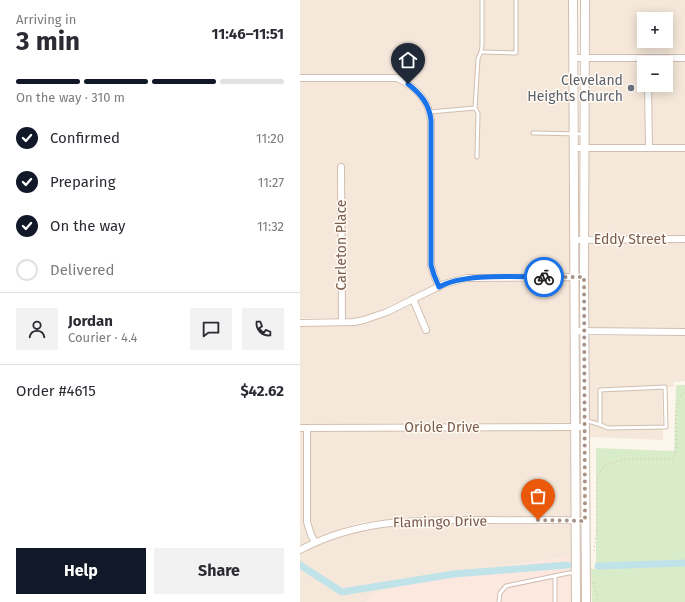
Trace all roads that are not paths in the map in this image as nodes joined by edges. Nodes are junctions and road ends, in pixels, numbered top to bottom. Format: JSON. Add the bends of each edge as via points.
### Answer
{"nodes":[{"id":1,"x":482,"y":0,"type":"edge"},
{"id":2,"x":516,"y":0,"type":"edge"},
{"id":3,"x":573,"y":0,"type":"edge"},
{"id":4,"x":584,"y":0,"type":"edge"},
{"id":5,"x":482,"y":52,"type":"junction"},
{"id":6,"x":574,"y":58,"type":"junction"},
{"id":7,"x":585,"y":58,"type":"junction"},
{"id":8,"x":685,"y":58,"type":"edge"},
{"id":9,"x":673,"y":59,"type":"edge"},
{"id":10,"x":637,"y":60,"type":"edge"},
{"id":11,"x":300,"y":78,"type":"edge"},
{"id":12,"x":648,"y":92,"type":"edge"},
{"id":13,"x":475,"y":108,"type":"junction"},
{"id":14,"x":430,"y":112,"type":"junction"},
{"id":15,"x":534,"y":133,"type":"dead end"},
{"id":16,"x":575,"y":134,"type":"junction"},
{"id":17,"x":585,"y":134,"type":"junction"},
{"id":18,"x":575,"y":148,"type":"junction"},
{"id":19,"x":585,"y":148,"type":"junction"},
{"id":20,"x":649,"y":148,"type":"junction"},
{"id":21,"x":685,"y":148,"type":"edge"},
{"id":22,"x":477,"y":157,"type":"dead end"},
{"id":23,"x":341,"y":167,"type":"dead end"},
{"id":24,"x":584,"y":239,"type":"junction"},
{"id":25,"x":685,"y":239,"type":"edge"},
{"id":26,"x":575,"y":240,"type":"junction"},
{"id":27,"x":575,"y":277,"type":"junction"},
{"id":28,"x":584,"y":277,"type":"junction"},
{"id":29,"x":439,"y":287,"type":"junction"},
{"id":30,"x":413,"y":299,"type":"junction"},
{"id":31,"x":342,"y":322,"type":"junction"},
{"id":32,"x":300,"y":323,"type":"edge"},
{"id":33,"x":426,"y":330,"type":"dead end"},
{"id":34,"x":575,"y":331,"type":"junction"},
{"id":35,"x":584,"y":332,"type":"junction"},
{"id":36,"x":685,"y":332,"type":"edge"},
{"id":37,"x":584,"y":424,"type":"junction"},
{"id":38,"x":600,"y":424,"type":"junction"},
{"id":39,"x":575,"y":427,"type":"junction"},
{"id":40,"x":300,"y":428,"type":"edge"},
{"id":41,"x":307,"y":428,"type":"junction"},
{"id":42,"x":576,"y":520,"type":"junction"},
{"id":43,"x":585,"y":521,"type":"junction"},
{"id":44,"x":315,"y":542,"type":"junction"},
{"id":45,"x":300,"y":550,"type":"edge"},
{"id":46,"x":576,"y":574,"type":"junction"},
{"id":47,"x":585,"y":574,"type":"junction"},
{"id":48,"x":555,"y":576,"type":"junction"},
{"id":49,"x":499,"y":602,"type":"edge"},
{"id":50,"x":555,"y":602,"type":"edge"},
{"id":51,"x":576,"y":602,"type":"edge"},
{"id":52,"x":586,"y":602,"type":"edge"}],
"edges":[{"from":1,"to":5,"type":"lane"},
{"from":2,"to":5,"type":"lane","via":[[516,53]]},
{"from":3,"to":6,"type":"street"},
{"from":4,"to":7,"type":"street"},
{"from":5,"to":13,"type":"lane","via":[[478,59]]},
{"from":6,"to":7,"type":"street"},
{"from":6,"to":16,"type":"street"},
{"from":7,"to":10,"type":"street"},
{"from":7,"to":17,"type":"street"},
{"from":8,"to":9,"type":"street"},
{"from":11,"to":14,"type":"street","via":[[397,78],[417,91],[425,100]]},
{"from":12,"to":20,"type":"street"},
{"from":13,"to":14,"type":"lane"},
{"from":13,"to":22,"type":"lane","via":[[478,113]]},
{"from":14,"to":29,"type":"street","via":[[431,265]]},
{"from":15,"to":16,"type":"lane"},
{"from":16,"to":17,"type":"lane"},
{"from":16,"to":18,"type":"street"},
{"from":17,"to":19,"type":"street"},
{"from":18,"to":19,"type":"street"},
{"from":18,"to":26,"type":"street"},
{"from":19,"to":20,"type":"street"},
{"from":19,"to":24,"type":"street"},
{"from":20,"to":21,"type":"street"},
{"from":23,"to":31,"type":"street","name":"Carleton Place"},
{"from":24,"to":25,"type":"street","name":"Eddy Street"},
{"from":24,"to":26,"type":"street","name":"Eddy Street"},
{"from":24,"to":28,"type":"street"},
{"from":26,"to":27,"type":"street"},
{"from":27,"to":28,"type":"street"},
{"from":27,"to":29,"type":"street","via":[[467,278]]},
{"from":27,"to":34,"type":"street"},
{"from":28,"to":35,"type":"street"},
{"from":29,"to":30,"type":"street"},
{"from":30,"to":31,"type":"street","via":[[372,318]]},
{"from":30,"to":33,"type":"street"},
{"from":31,"to":32,"type":"street"},
{"from":34,"to":35,"type":"street"},
{"from":34,"to":39,"type":"street"},
{"from":35,"to":36,"type":"street"},
{"from":35,"to":37,"type":"street"},
{"from":37,"to":38,"type":"lane"},
{"from":37,"to":39,"type":"street","name":"Oriole Drive"},
{"from":37,"to":43,"type":"street"},
{"from":38,"to":38,"type":"lane","via":[[608,428],[666,427],[665,387],[600,390]]},
{"from":39,"to":41,"type":"street","name":"Oriole Drive"},
{"from":39,"to":42,"type":"street"},
{"from":40,"to":41,"type":"street","name":"Oriole Drive"},
{"from":41,"to":44,"type":"street","via":[[307,522]]},
{"from":42,"to":43,"type":"street","name":"Flamingo Drive"},
{"from":42,"to":44,"type":"street","name":"Flamingo Drive","via":[[400,522],[347,530]]},
{"from":42,"to":46,"type":"street"},
{"from":43,"to":47,"type":"street"},
{"from":44,"to":45,"type":"street","name":"Flamingo Drive"},
{"from":46,"to":47,"type":"street"},
{"from":46,"to":48,"type":"lane"},
{"from":46,"to":51,"type":"street"},
{"from":47,"to":52,"type":"street"},
{"from":48,"to":49,"type":"lane","via":[[506,586],[500,592]]},
{"from":48,"to":50,"type":"lane"}]}
